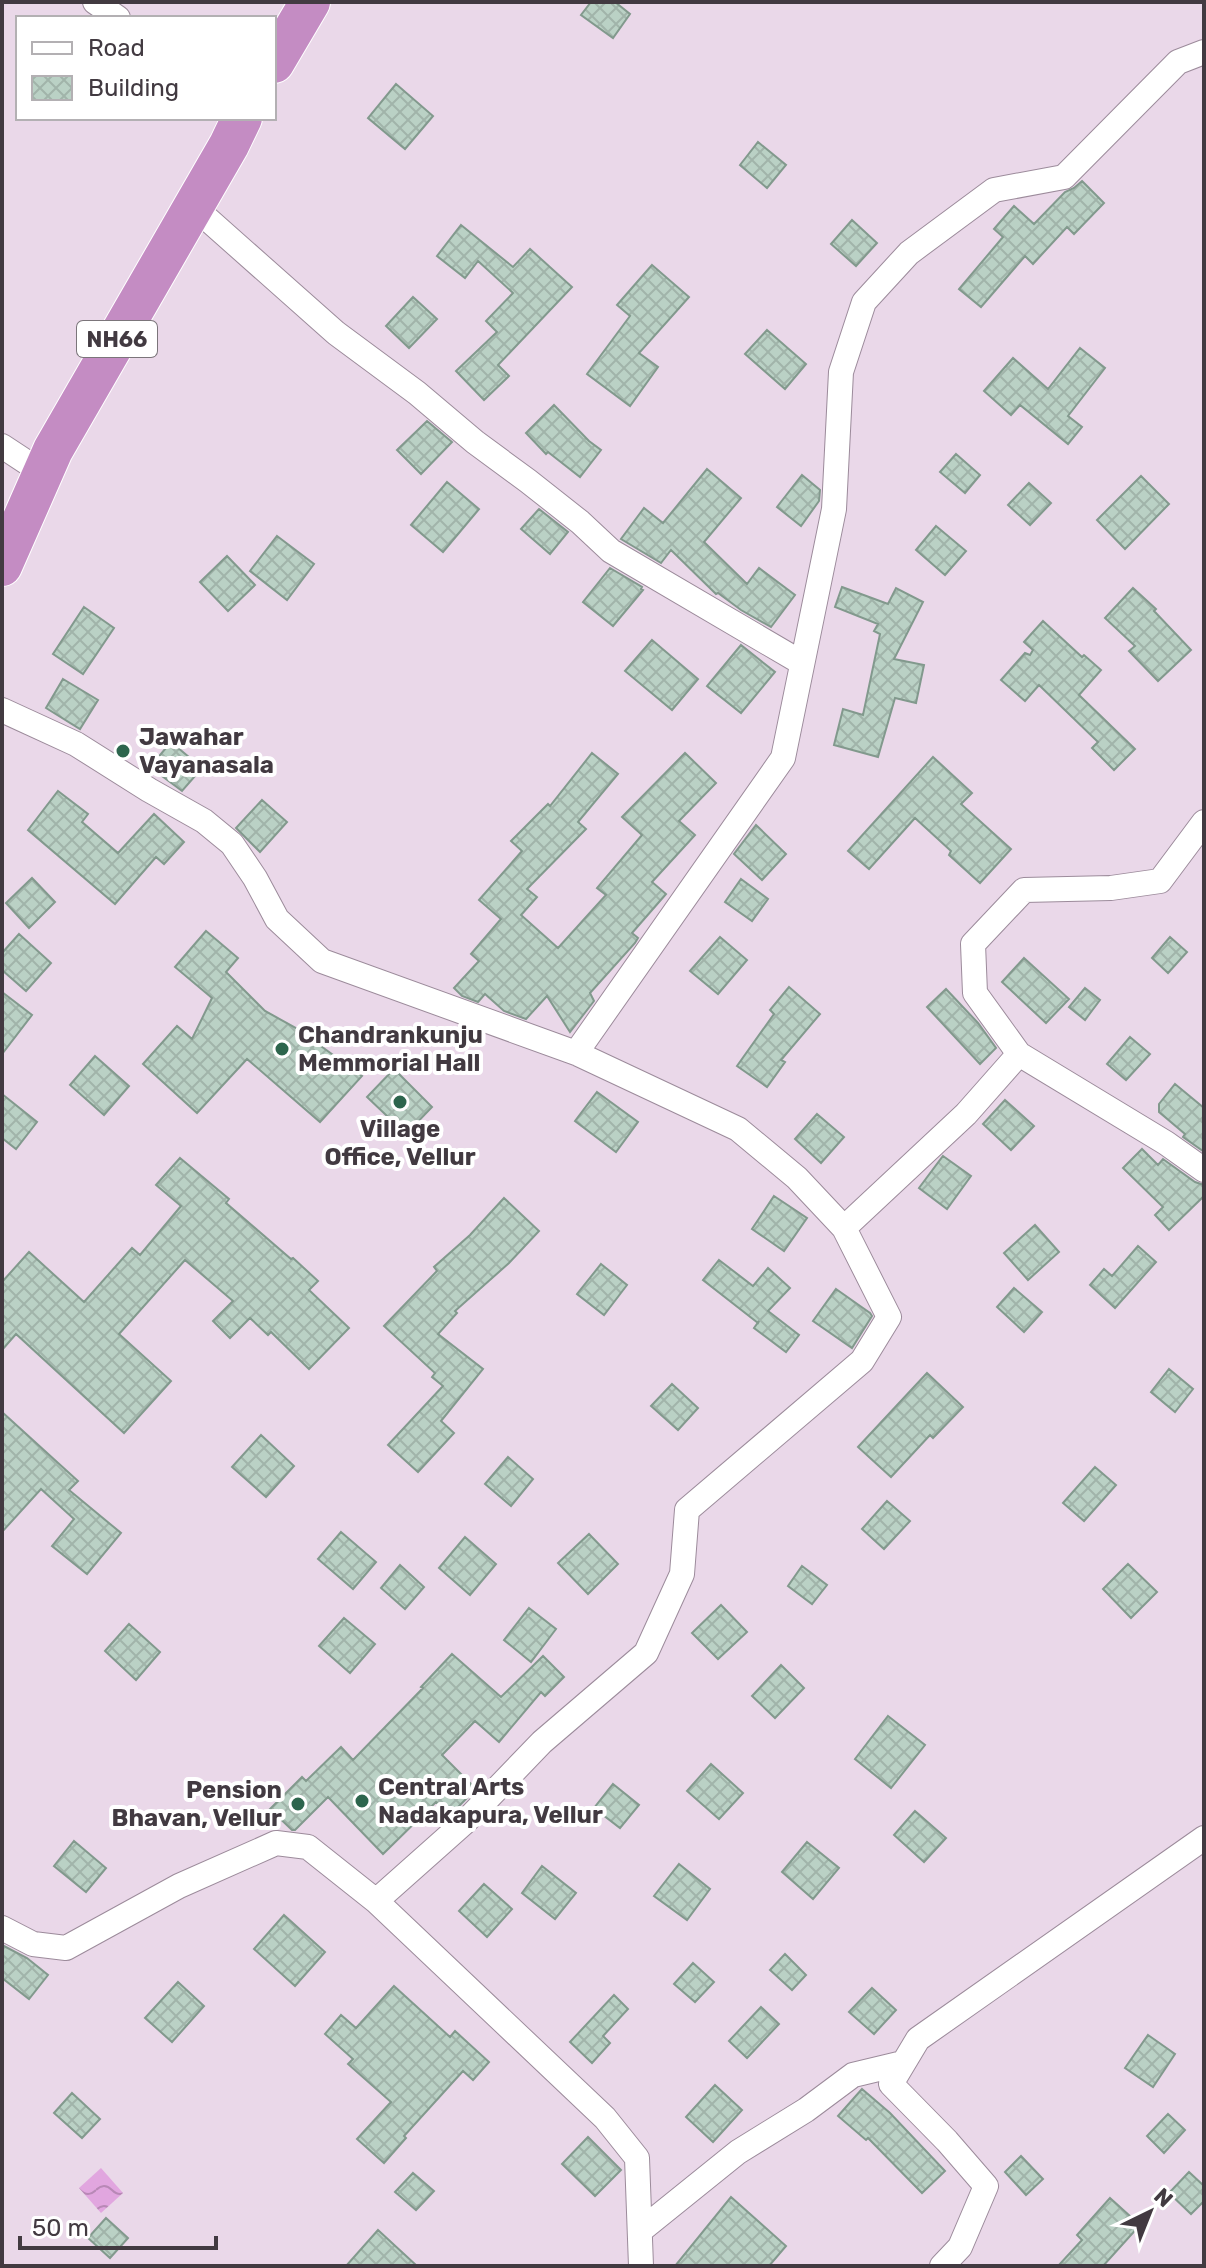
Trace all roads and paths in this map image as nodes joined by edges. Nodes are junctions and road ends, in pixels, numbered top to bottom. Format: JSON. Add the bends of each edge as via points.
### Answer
{"nodes":[{"id":1,"x":95,"y":2,"type":"edge"},
{"id":2,"x":310,"y":2,"type":"edge"},
{"id":3,"x":115,"y":16,"type":"edge"},
{"id":4,"x":1204,"y":52,"type":"edge"},
{"id":5,"x":276,"y":60,"type":"edge"},
{"id":6,"x":241,"y":120,"type":"edge"},
{"id":7,"x":194,"y":207,"type":"junction"},
{"id":8,"x":2,"y":446,"type":"edge"},
{"id":9,"x":43,"y":473,"type":"junction"},
{"id":10,"x":2,"y":566,"type":"edge"},
{"id":11,"x":802,"y":663,"type":"junction"},
{"id":12,"x":2,"y":710,"type":"edge"},
{"id":13,"x":1204,"y":822,"type":"edge"},
{"id":14,"x":576,"y":1053,"type":"junction"},
{"id":15,"x":1019,"y":1054,"type":"junction"},
{"id":16,"x":1204,"y":1170,"type":"edge"},
{"id":17,"x":844,"y":1228,"type":"junction"},
{"id":18,"x":1204,"y":1838,"type":"edge"},
{"id":19,"x":376,"y":1901,"type":"junction"},
{"id":20,"x":2,"y":1928,"type":"edge"},
{"id":21,"x":903,"y":2063,"type":"junction"},
{"id":22,"x":640,"y":2231,"type":"junction"},
{"id":23,"x":641,"y":2266,"type":"edge"},
{"id":24,"x":942,"y":2266,"type":"edge"}],
"edges":[{"from":1,"to":3,"type":"street"},
{"from":2,"to":5,"type":"highway"},
{"from":4,"to":11,"type":"street","via":[[1178,62],[1064,177],[994,190],[909,253],[864,302],[841,372],[834,509]]},
{"from":6,"to":7,"type":"highway","number":"NH66"},
{"from":7,"to":9,"type":"highway","number":"NH66"},
{"from":7,"to":11,"type":"street","via":[[336,333],[611,551]]},
{"from":8,"to":9,"type":"street"},
{"from":9,"to":10,"type":"highway","number":"NH66"},
{"from":11,"to":14,"type":"street","via":[[783,758]]},
{"from":12,"to":14,"type":"street","via":[[76,744],[204,821],[232,844],[277,919],[322,961]]},
{"from":13,"to":15,"type":"street","via":[[1160,881],[1024,890],[973,944],[975,993]]},
{"from":14,"to":17,"type":"street","via":[[738,1129],[797,1178]]},
{"from":15,"to":16,"type":"street"},
{"from":15,"to":17,"type":"street","via":[[966,1114]]},
{"from":17,"to":19,"type":"street","via":[[889,1317],[862,1361],[687,1510],[682,1574],[646,1653],[542,1742],[466,1821]]},
{"from":18,"to":21,"type":"street","via":[[918,2039]]},
{"from":19,"to":20,"type":"street","via":[[308,1847],[276,1843],[179,1886],[66,1948],[33,1944]]},
{"from":19,"to":22,"type":"street","via":[[605,2118],[637,2158]]},
{"from":21,"to":22,"type":"street","via":[[853,2075],[738,2152]]},
{"from":21,"to":24,"type":"street","via":[[891,2084],[986,2186],[960,2247]]},
{"from":22,"to":23,"type":"street"}]}
